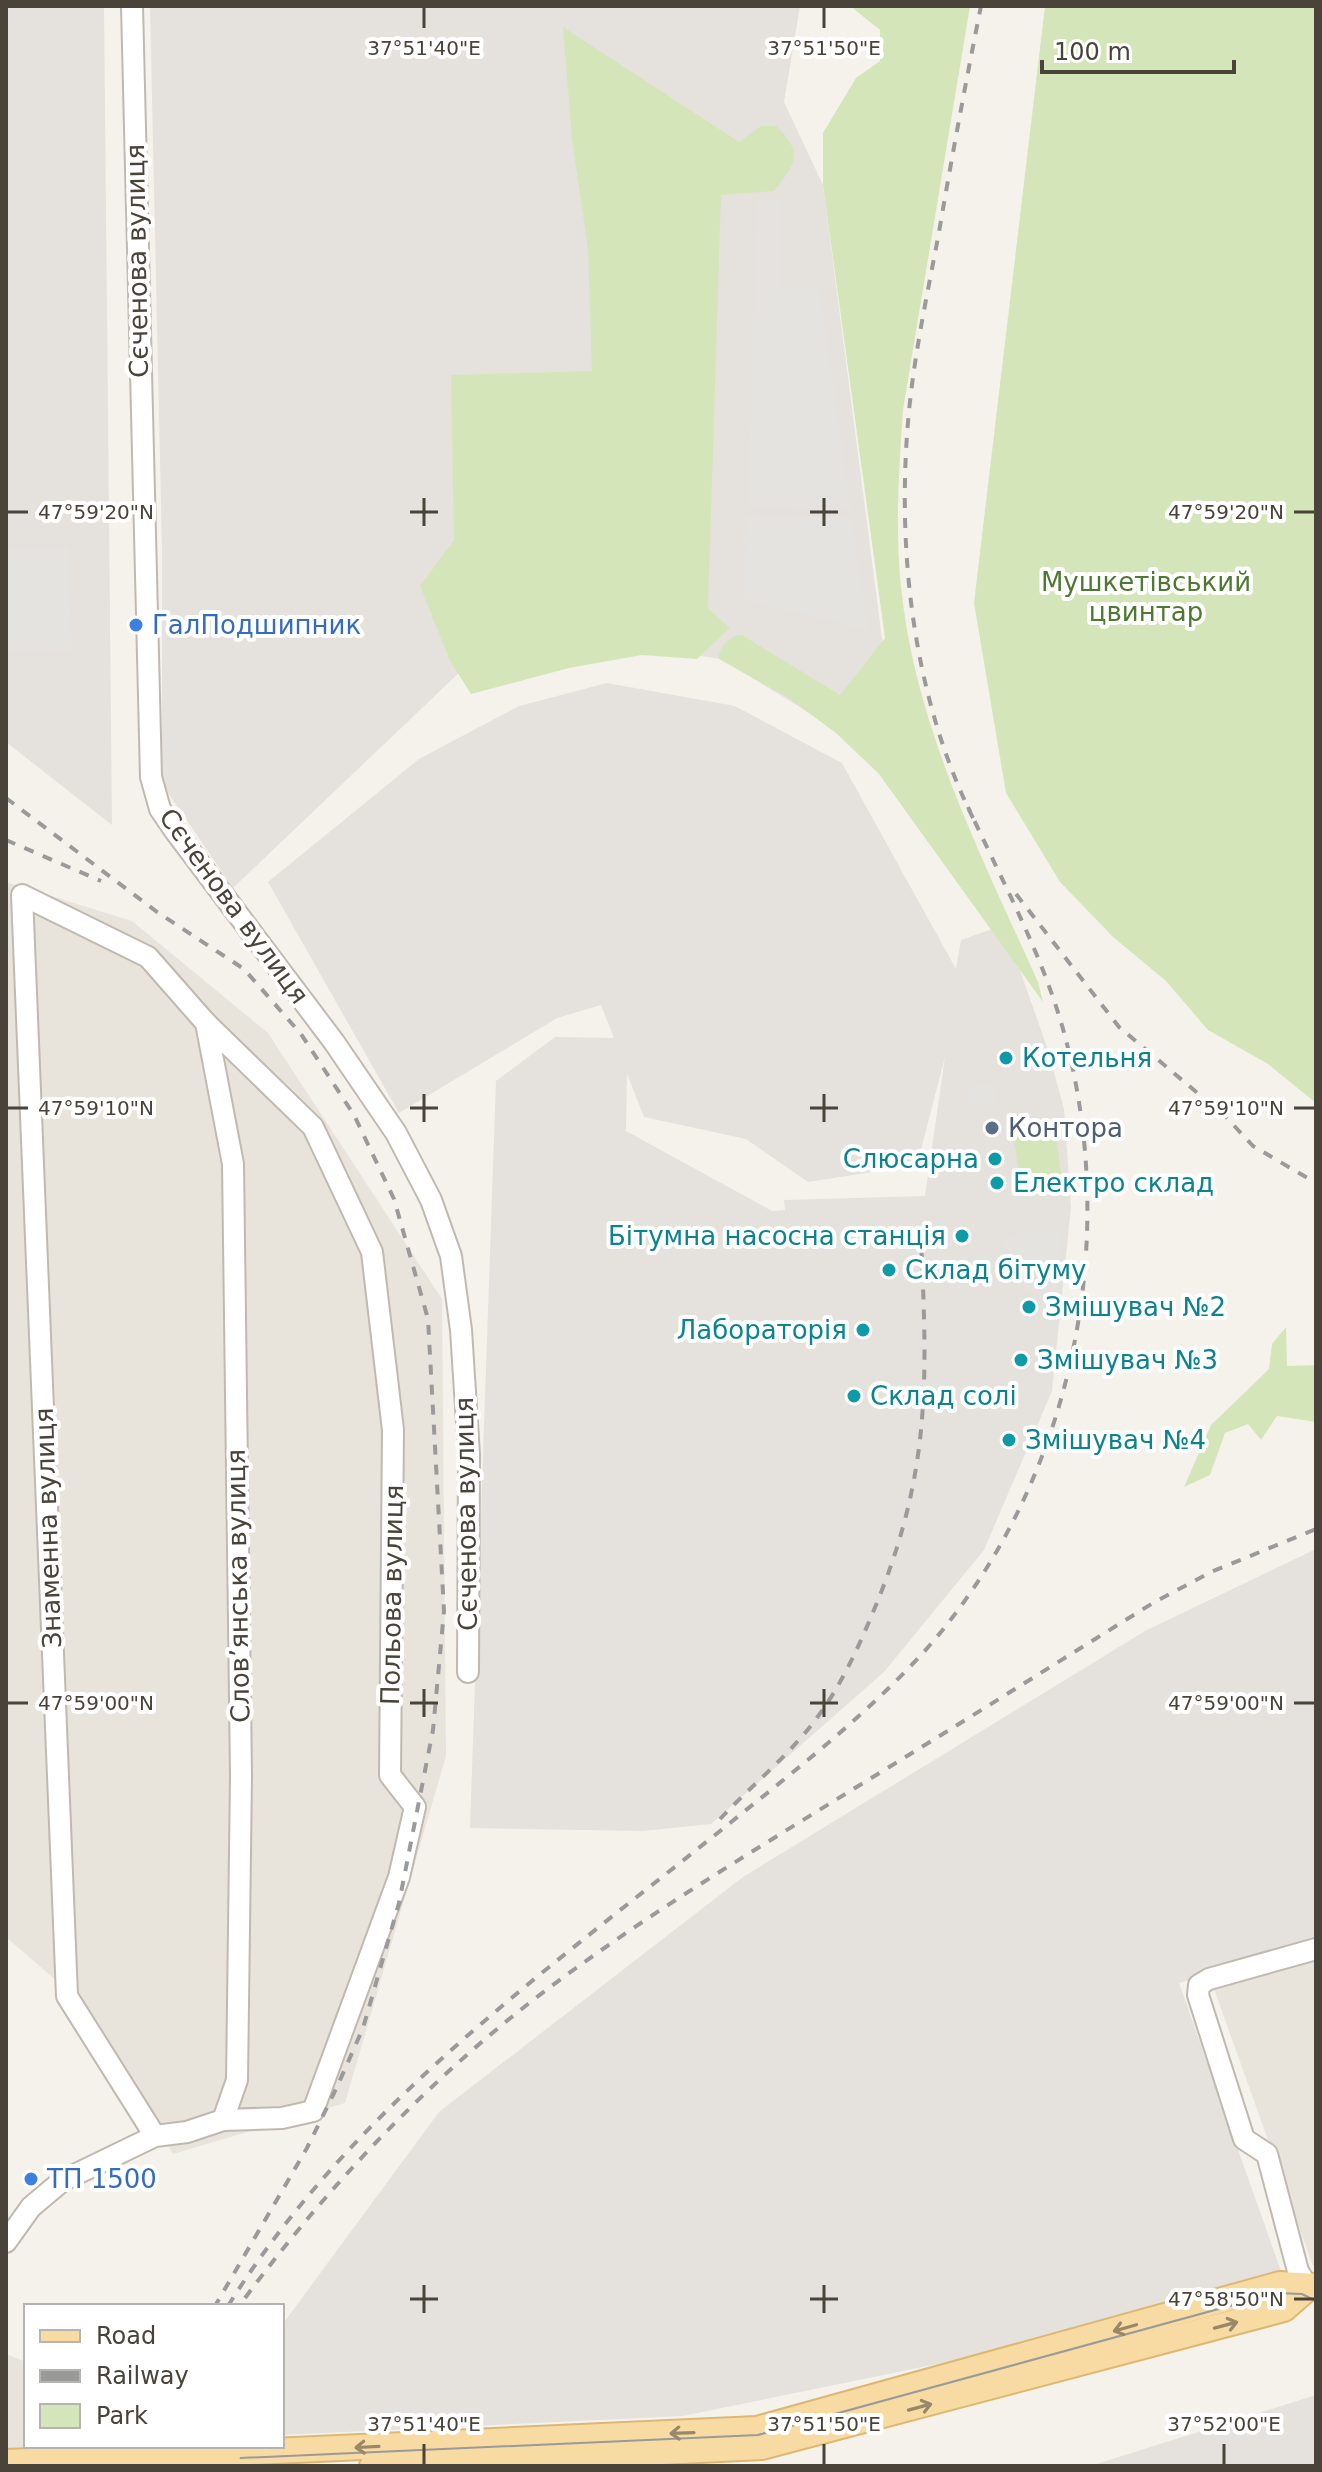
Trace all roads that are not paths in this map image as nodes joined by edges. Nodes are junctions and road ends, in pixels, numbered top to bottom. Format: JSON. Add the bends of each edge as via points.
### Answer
{"nodes":[{"id":1,"x":132,"y":6,"type":"edge"},
{"id":2,"x":206,"y":1023,"type":"junction"},
{"id":3,"x":468,"y":1672,"type":"dead end"},
{"id":4,"x":1316,"y":1949,"type":"edge"},
{"id":5,"x":223,"y":2120,"type":"junction"},
{"id":6,"x":155,"y":2136,"type":"junction"},
{"id":7,"x":6,"y":2242,"type":"edge"},
{"id":8,"x":1312,"y":2287,"type":"edge"},
{"id":9,"x":721,"y":2450,"type":"edge"},
{"id":10,"x":228,"y":2460,"type":"edge"},
{"id":11,"x":6,"y":2462,"type":"edge"},
{"id":12,"x":372,"y":2466,"type":"edge"}],
"edges":[{"from":1,"to":3,"type":"street","name":"Сєченова вулиця","via":[[151,777],[168,820],[396,1133],[431,1200],[451,1256],[469,1454]]},
{"from":2,"to":5,"type":"street","name":"Слов’янська вулиця","via":[[233,1164],[241,1775],[237,2080]]},
{"from":2,"to":5,"type":"street","name":"Польова вулиця","via":[[313,1127],[372,1252],[393,1430],[390,1775],[415,1807],[399,1877],[313,2111]]},
{"from":2,"to":6,"type":"street","name":"Знаменна вулиця","via":[[148,957],[22,895],[67,1996]]},
{"from":4,"to":8,"type":"street","via":[[1209,1979],[1199,1985],[1198,1995],[1244,2139],[1267,2154],[1298,2271]]},
{"from":5,"to":6,"type":"street"},
{"from":6,"to":7,"type":"street","via":[[62,2181],[31,2207]]},
{"from":8,"to":9,"type":"main road","via":[[1280,2284],[757,2429]]},
{"from":9,"to":10,"type":"main road","one_way":true},
{"from":9,"to":12,"type":"main road"},
{"from":10,"to":11,"type":"main road","bridge":true}]}
